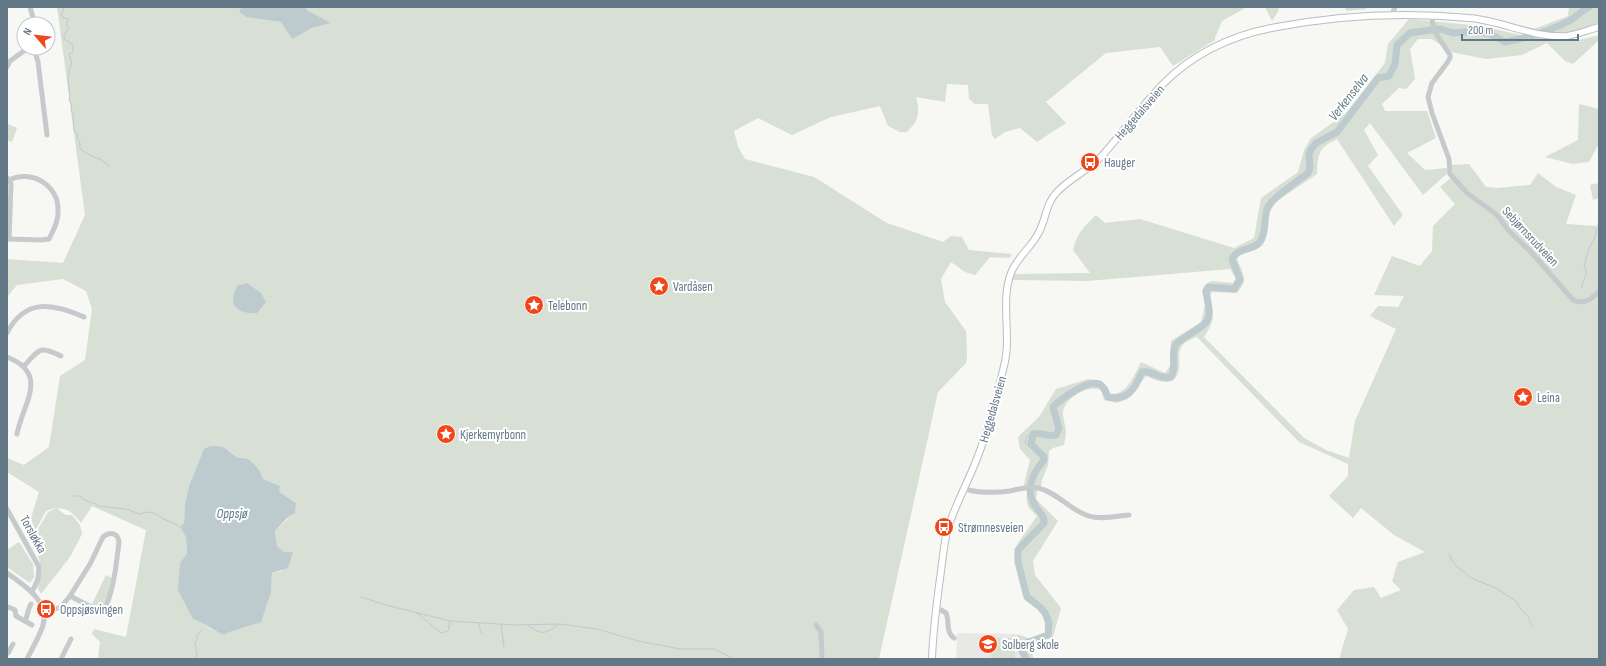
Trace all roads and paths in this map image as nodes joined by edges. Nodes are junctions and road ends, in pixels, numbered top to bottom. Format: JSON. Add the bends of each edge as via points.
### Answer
{"nodes":[{"id":1,"x":1395,"y":7,"type":"edge"},
{"id":2,"x":1392,"y":15,"type":"junction"},
{"id":3,"x":1431,"y":16,"type":"junction"},
{"id":4,"x":1599,"y":27,"type":"edge"},
{"id":5,"x":36,"y":56,"type":"edge"},
{"id":6,"x":8,"y":60,"type":"edge"},
{"id":7,"x":7,"y":67,"type":"edge"},
{"id":8,"x":47,"y":135,"type":"dead end"},
{"id":9,"x":8,"y":179,"type":"edge"},
{"id":10,"x":1599,"y":292,"type":"edge"},
{"id":11,"x":84,"y":316,"type":"dead end"},
{"id":12,"x":7,"y":333,"type":"edge"},
{"id":13,"x":61,"y":356,"type":"dead end"},
{"id":14,"x":7,"y":357,"type":"edge"},
{"id":15,"x":24,"y":366,"type":"junction"},
{"id":16,"x":17,"y":434,"type":"dead end"},
{"id":17,"x":964,"y":489,"type":"junction"},
{"id":18,"x":7,"y":509,"type":"edge"},
{"id":19,"x":1129,"y":515,"type":"dead end"},
{"id":20,"x":7,"y":573,"type":"edge"},
{"id":21,"x":32,"y":592,"type":"junction"},
{"id":22,"x":70,"y":596,"type":"junction"},
{"id":23,"x":31,"y":604,"type":"dead end"},
{"id":24,"x":8,"y":606,"type":"edge"},
{"id":25,"x":935,"y":610,"type":"junction"},
{"id":26,"x":44,"y":613,"type":"junction"},
{"id":27,"x":25,"y":621,"type":"junction"},
{"id":28,"x":32,"y":625,"type":"dead end"},
{"id":29,"x":816,"y":625,"type":"dead end"},
{"id":30,"x":954,"y":638,"type":"dead end"},
{"id":31,"x":72,"y":639,"type":"dead end"},
{"id":32,"x":13,"y":644,"type":"dead end"},
{"id":33,"x":7,"y":654,"type":"edge"},
{"id":34,"x":27,"y":659,"type":"edge"},
{"id":35,"x":61,"y":659,"type":"edge"},
{"id":36,"x":822,"y":659,"type":"edge"},
{"id":37,"x":932,"y":659,"type":"edge"}],
"edges":[{"from":1,"to":2,"type":"street"},
{"from":2,"to":3,"type":"main road","name":"Heggedalsveien"},
{"from":2,"to":17,"type":"main road","name":"Heggedalsveien","via":[[1358,16],[1278,26],[1218,44],[1167,80],[1098,160],[1058,190],[1049,203],[1038,235],[1018,259],[1009,276],[1005,364],[984,440]]},
{"from":3,"to":4,"type":"main road","name":"Heggedalsveien","via":[[1480,19],[1541,33],[1567,36]]},
{"from":3,"to":10,"type":"street","name":"Sebjørnsrudveien","via":[[1435,32],[1450,58],[1432,83],[1428,97],[1449,159],[1450,174],[1466,193],[1496,215],[1574,300],[1590,300]]},
{"from":5,"to":8,"type":"street"},
{"from":6,"to":7,"type":"street"},
{"from":9,"to":9,"type":"street","via":[[11,184],[9,239],[49,239],[58,218],[57,199],[54,193],[34,177],[26,175]]},
{"from":11,"to":12,"type":"street","via":[[59,307],[40,306],[22,314]]},
{"from":13,"to":15,"type":"street","via":[[42,349]]},
{"from":14,"to":15,"type":"street"},
{"from":15,"to":16,"type":"street","via":[[32,388]]},
{"from":17,"to":19,"type":"street","via":[[995,493],[1030,488],[1047,491],[1090,517]]},
{"from":17,"to":25,"type":"main road","name":"Heggedalsveien","via":[[947,534]]},
{"from":18,"to":21,"type":"street","name":"Torsløkka","via":[[38,567],[38,579]]},
{"from":20,"to":21,"type":"street"},
{"from":21,"to":26,"type":"street"},
{"from":22,"to":22,"type":"street","via":[[104,537],[112,533],[116,535],[119,542],[115,573],[109,599],[102,613]]},
{"from":22,"to":26,"type":"street","via":[[61,607]]},
{"from":23,"to":27,"type":"street","via":[[26,612]]},
{"from":24,"to":27,"type":"street","via":[[15,610],[16,616]]},
{"from":25,"to":30,"type":"street","via":[[946,613],[950,636]]},
{"from":25,"to":37,"type":"main road","name":"Heggedalsveien"},
{"from":26,"to":34,"type":"street","via":[[42,628]]},
{"from":27,"to":28,"type":"street"},
{"from":29,"to":36,"type":"street","via":[[821,632]]},
{"from":31,"to":35,"type":"street"},
{"from":32,"to":33,"type":"street"}]}
